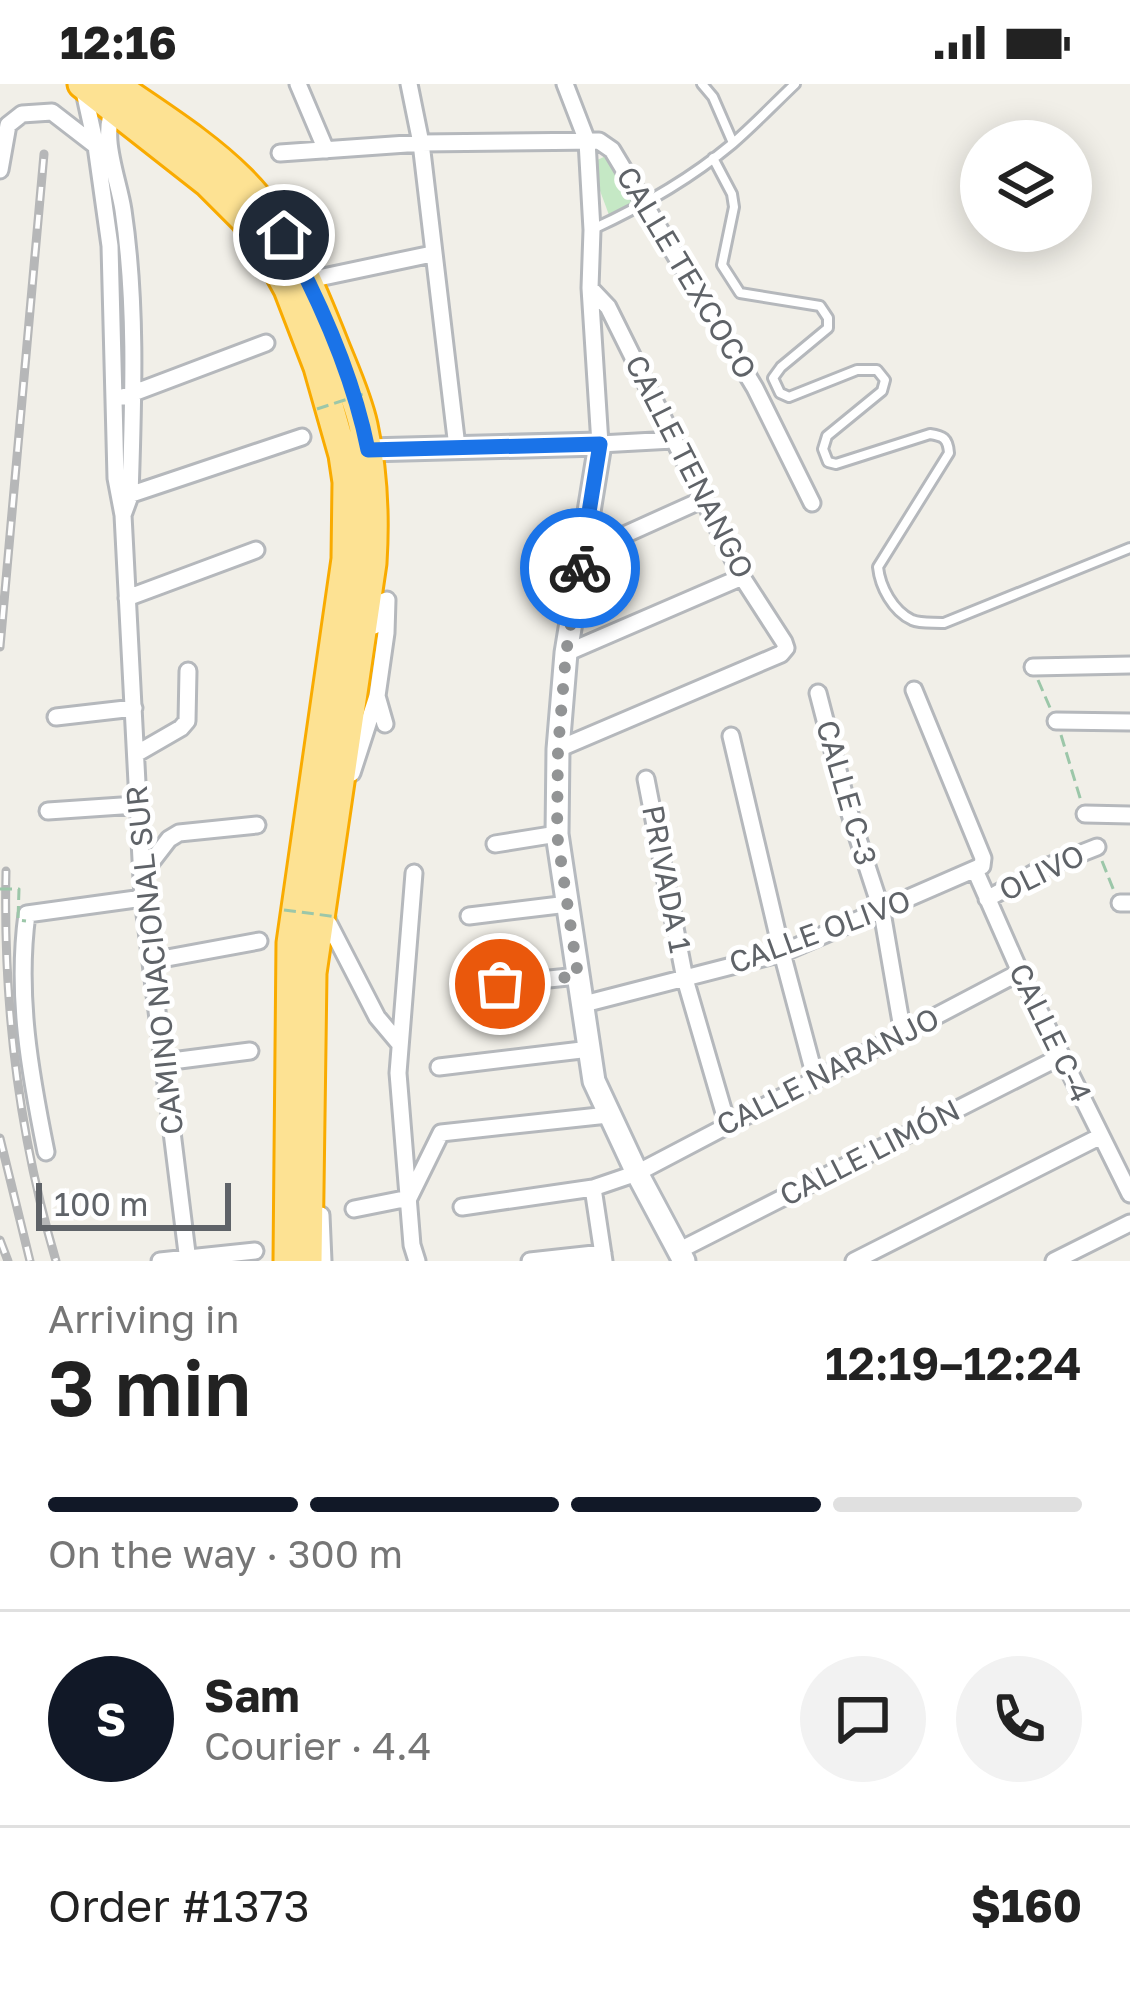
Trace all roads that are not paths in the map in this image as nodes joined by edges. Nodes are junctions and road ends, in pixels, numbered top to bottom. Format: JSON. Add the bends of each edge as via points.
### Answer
{"nodes":[{"id":1,"x":83,"y":84,"type":"edge"},
{"id":2,"x":298,"y":84,"type":"edge"},
{"id":3,"x":409,"y":84,"type":"edge"},
{"id":4,"x":566,"y":84,"type":"edge"},
{"id":5,"x":702,"y":84,"type":"edge"},
{"id":6,"x":795,"y":84,"type":"edge"},
{"id":7,"x":117,"y":94,"type":"edge"},
{"id":8,"x":587,"y":141,"type":"junction"},
{"id":9,"x":421,"y":143,"type":"junction"},
{"id":10,"x":733,"y":143,"type":"junction"},
{"id":11,"x":96,"y":146,"type":"junction"},
{"id":12,"x":326,"y":150,"type":"junction"},
{"id":13,"x":280,"y":153,"type":"dead end"},
{"id":14,"x":713,"y":158,"type":"junction"},
{"id":15,"x":0,"y":170,"type":"edge"},
{"id":16,"x":645,"y":205,"type":"junction"},
{"id":17,"x":592,"y":230,"type":"junction"},
{"id":18,"x":432,"y":254,"type":"junction"},
{"id":19,"x":309,"y":280,"type":"junction"},
{"id":20,"x":590,"y":288,"type":"junction"},
{"id":21,"x":266,"y":344,"type":"dead end"},
{"id":22,"x":122,"y":398,"type":"junction"},
{"id":23,"x":302,"y":437,"type":"dead end"},
{"id":24,"x":673,"y":440,"type":"junction"},
{"id":25,"x":600,"y":444,"type":"junction"},
{"id":26,"x":458,"y":447,"type":"junction"},
{"id":27,"x":368,"y":450,"type":"junction"},
{"id":28,"x":124,"y":496,"type":"junction"},
{"id":29,"x":704,"y":499,"type":"junction"},
{"id":30,"x":812,"y":503,"type":"dead end"},
{"id":31,"x":361,"y":510,"type":"junction"},
{"id":32,"x":1130,"y":548,"type":"edge"},
{"id":33,"x":256,"y":550,"type":"dead end"},
{"id":34,"x":583,"y":554,"type":"junction"},
{"id":35,"x":742,"y":577,"type":"junction"},
{"id":36,"x":127,"y":598,"type":"junction"},
{"id":37,"x":359,"y":648,"type":"junction"},
{"id":38,"x":566,"y":653,"type":"junction"},
{"id":39,"x":1130,"y":664,"type":"edge"},
{"id":40,"x":1033,"y":667,"type":"road end"},
{"id":41,"x":188,"y":671,"type":"dead end"},
{"id":42,"x":914,"y":690,"type":"dead end"},
{"id":43,"x":818,"y":694,"type":"dead end"},
{"id":44,"x":377,"y":696,"type":"junction"},
{"id":45,"x":134,"y":708,"type":"junction"},
{"id":46,"x":56,"y":716,"type":"dead end"},
{"id":47,"x":1056,"y":721,"type":"road end"},
{"id":48,"x":1130,"y":722,"type":"edge"},
{"id":49,"x":385,"y":724,"type":"dead end"},
{"id":50,"x":731,"y":736,"type":"dead end"},
{"id":51,"x":558,"y":749,"type":"junction"},
{"id":52,"x":136,"y":754,"type":"junction"},
{"id":53,"x":646,"y":779,"type":"dead end"},
{"id":54,"x":136,"y":805,"type":"junction"},
{"id":55,"x":49,"y":811,"type":"dead end"},
{"id":56,"x":1085,"y":814,"type":"road end"},
{"id":57,"x":1130,"y":815,"type":"edge"},
{"id":58,"x":256,"y":824,"type":"dead end"},
{"id":59,"x":557,"y":834,"type":"junction"},
{"id":60,"x":495,"y":844,"type":"dead end"},
{"id":61,"x":1097,"y":847,"type":"road end"},
{"id":62,"x":978,"y":868,"type":"junction"},
{"id":63,"x":414,"y":873,"type":"dead end"},
{"id":64,"x":142,"y":874,"type":"junction"},
{"id":65,"x":143,"y":898,"type":"junction"},
{"id":66,"x":987,"y":899,"type":"junction"},
{"id":67,"x":568,"y":904,"type":"junction"},
{"id":68,"x":882,"y":912,"type":"junction"},
{"id":69,"x":469,"y":916,"type":"dead end"},
{"id":70,"x":333,"y":921,"type":"junction"},
{"id":71,"x":260,"y":941,"type":"dead end"},
{"id":72,"x":782,"y":953,"type":"junction"},
{"id":73,"x":151,"y":961,"type":"junction"},
{"id":74,"x":1020,"y":972,"type":"junction"},
{"id":75,"x":578,"y":976,"type":"junction"},
{"id":76,"x":686,"y":979,"type":"junction"},
{"id":77,"x":462,"y":988,"type":"dead end"},
{"id":78,"x":584,"y":1004,"type":"junction"},
{"id":79,"x":903,"y":1034,"type":"junction"},
{"id":80,"x":398,"y":1042,"type":"junction"},
{"id":81,"x":590,"y":1049,"type":"junction"},
{"id":82,"x":250,"y":1051,"type":"dead end"},
{"id":83,"x":1062,"y":1056,"type":"junction"},
{"id":84,"x":164,"y":1062,"type":"junction"},
{"id":85,"x":439,"y":1066,"type":"dead end"},
{"id":86,"x":815,"y":1077,"type":"junction"},
{"id":87,"x":608,"y":1114,"type":"junction"},
{"id":88,"x":727,"y":1123,"type":"junction"},
{"id":89,"x":1101,"y":1136,"type":"junction"},
{"id":90,"x":46,"y":1152,"type":"dead end"},
{"id":91,"x":637,"y":1173,"type":"junction"},
{"id":92,"x":592,"y":1188,"type":"junction"},
{"id":93,"x":1130,"y":1194,"type":"edge"},
{"id":94,"x":409,"y":1198,"type":"junction"},
{"id":95,"x":462,"y":1207,"type":"dead end"},
{"id":96,"x":354,"y":1208,"type":"dead end"},
{"id":97,"x":1130,"y":1223,"type":"edge"},
{"id":98,"x":255,"y":1251,"type":"dead end"},
{"id":99,"x":681,"y":1256,"type":"edge"},
{"id":100,"x":603,"y":1257,"type":"edge"},
{"id":101,"x":187,"y":1259,"type":"edge"},
{"id":102,"x":160,"y":1261,"type":"edge"},
{"id":103,"x":288,"y":1261,"type":"edge"},
{"id":104,"x":308,"y":1261,"type":"edge"},
{"id":105,"x":323,"y":1261,"type":"edge"},
{"id":106,"x":417,"y":1261,"type":"edge"},
{"id":107,"x":530,"y":1261,"type":"edge"},
{"id":108,"x":854,"y":1261,"type":"edge"},
{"id":109,"x":1054,"y":1261,"type":"edge"}],
"edges":[{"from":1,"to":7,"type":"highway"},
{"from":1,"to":11,"type":"street","name":"CAMINO NACIONAL SUR"},
{"from":2,"to":12,"type":"street"},
{"from":3,"to":9,"type":"street"},
{"from":4,"to":8,"type":"street"},
{"from":5,"to":10,"type":"lane"},
{"from":6,"to":10,"type":"lane"},
{"from":7,"to":19,"type":"highway","via":[[241,180]]},
{"from":7,"to":22,"type":"street","name":"CAMINO NACIONAL SUR","via":[[107,124],[131,290]]},
{"from":7,"to":31,"type":"highway","via":[[227,200],[266,250],[288,290]]},
{"from":8,"to":9,"type":"street","name":"CALLE TEXCOCO"},
{"from":8,"to":16,"type":"street","name":"CALLE TEXCOCO","via":[[612,150]]},
{"from":8,"to":17,"type":"street"},
{"from":9,"to":12,"type":"street","name":"CALLE TEXCOCO"},
{"from":9,"to":18,"type":"street"},
{"from":10,"to":14,"type":"lane"},
{"from":11,"to":15,"type":"street","via":[[52,112],[22,114],[8,125]]},
{"from":11,"to":22,"type":"street","name":"CAMINO NACIONAL SUR"},
{"from":12,"to":13,"type":"street","name":"CALLE TEXCOCO"},
{"from":14,"to":16,"type":"lane"},
{"from":14,"to":32,"type":"lane","via":[[734,207],[722,266],[732,283],[740,293],[820,306],[828,318],[828,328],[773,378],[780,393],[789,397],[857,370],[877,370],[885,380],[827,436],[828,462],[929,434],[948,442],[950,453],[878,567],[898,610],[916,622],[944,623]]},
{"from":16,"to":17,"type":"lane"},
{"from":16,"to":30,"type":"street","name":"CALLE TEXCOCO","via":[[755,388]]},
{"from":17,"to":20,"type":"street"},
{"from":18,"to":19,"type":"street"},
{"from":18,"to":26,"type":"street"},
{"from":19,"to":27,"type":"highway"},
{"from":20,"to":24,"type":"street","name":"CALLE TENANGO","via":[[608,307]]},
{"from":20,"to":25,"type":"street"},
{"from":21,"to":22,"type":"street"},
{"from":22,"to":28,"type":"street","name":"CAMINO NACIONAL SUR"},
{"from":23,"to":28,"type":"street"},
{"from":24,"to":25,"type":"street"},
{"from":24,"to":29,"type":"street","name":"CALLE TENANGO"},
{"from":25,"to":26,"type":"street"},
{"from":25,"to":34,"type":"street"},
{"from":26,"to":27,"type":"street"},
{"from":27,"to":31,"type":"highway"},
{"from":28,"to":36,"type":"street","name":"CAMINO NACIONAL SUR"},
{"from":29,"to":34,"type":"street"},
{"from":29,"to":35,"type":"street","name":"CALLE TENANGO"},
{"from":31,"to":37,"type":"highway","via":[[372,563]]},
{"from":31,"to":103,"type":"highway","via":[[346,559],[291,943]]},
{"from":33,"to":36,"type":"street"},
{"from":34,"to":38,"type":"street"},
{"from":35,"to":38,"type":"street"},
{"from":35,"to":51,"type":"street","name":"CALLE TENANGO","via":[[784,641],[782,654]]},
{"from":36,"to":45,"type":"street","name":"CAMINO NACIONAL SUR"},
{"from":37,"to":44,"type":"street","via":[[387,600]]},
{"from":37,"to":104,"type":"highway","via":[[312,973]]},
{"from":38,"to":51,"type":"street"},
{"from":39,"to":40,"type":"street"},
{"from":41,"to":52,"type":"street","via":[[187,722]]},
{"from":42,"to":62,"type":"street","name":"CALLE C-4","via":[[983,858]]},
{"from":43,"to":68,"type":"street","name":"CALLE C-3"},
{"from":44,"to":49,"type":"street"},
{"from":44,"to":70,"type":"street","via":[[348,786]]},
{"from":45,"to":46,"type":"street"},
{"from":45,"to":52,"type":"street","name":"CAMINO NACIONAL SUR"},
{"from":47,"to":48,"type":"street"},
{"from":50,"to":72,"type":"street"},
{"from":51,"to":59,"type":"street"},
{"from":52,"to":54,"type":"street","name":"CAMINO NACIONAL SUR"},
{"from":53,"to":76,"type":"street","name":"PRIVADA 1"},
{"from":54,"to":55,"type":"street"},
{"from":54,"to":64,"type":"street","name":"CAMINO NACIONAL SUR"},
{"from":56,"to":57,"type":"street"},
{"from":58,"to":64,"type":"street","via":[[179,833]]},
{"from":59,"to":60,"type":"street"},
{"from":59,"to":67,"type":"street"},
{"from":61,"to":66,"type":"street","name":"OLIVO"},
{"from":62,"to":66,"type":"street","name":"CALLE C-4"},
{"from":62,"to":68,"type":"street","name":"CALLE OLIVO"},
{"from":63,"to":80,"type":"street"},
{"from":64,"to":65,"type":"street","name":"CAMINO NACIONAL SUR"},
{"from":65,"to":73,"type":"street","name":"CAMINO NACIONAL SUR"},
{"from":65,"to":90,"type":"street","via":[[27,914],[25,1027]]},
{"from":66,"to":74,"type":"street","name":"CALLE C-4"},
{"from":67,"to":69,"type":"street"},
{"from":67,"to":75,"type":"street"},
{"from":68,"to":72,"type":"street","name":"CALLE OLIVO"},
{"from":68,"to":79,"type":"street","name":"CALLE C-3"},
{"from":70,"to":80,"type":"street","via":[[376,1017]]},
{"from":70,"to":105,"type":"street","via":[[322,980]]},
{"from":71,"to":73,"type":"street"},
{"from":72,"to":76,"type":"street","name":"CALLE OLIVO"},
{"from":72,"to":86,"type":"street"},
{"from":73,"to":84,"type":"street","name":"CAMINO NACIONAL SUR"},
{"from":74,"to":79,"type":"street","name":"CALLE NARANJO"},
{"from":74,"to":83,"type":"street","name":"CALLE C-4"},
{"from":75,"to":77,"type":"street"},
{"from":75,"to":78,"type":"street"},
{"from":76,"to":78,"type":"street","name":"CALLE OLIVO"},
{"from":76,"to":88,"type":"street","name":"PRIVADA 1"},
{"from":78,"to":81,"type":"street"},
{"from":79,"to":86,"type":"street","name":"CALLE NARANJO"},
{"from":80,"to":94,"type":"street"},
{"from":81,"to":85,"type":"street"},
{"from":81,"to":87,"type":"street"},
{"from":82,"to":84,"type":"street"},
{"from":83,"to":89,"type":"street","name":"CALLE C-4"},
{"from":83,"to":99,"type":"street","name":"CALLE LIMÓN"},
{"from":84,"to":101,"type":"street","name":"CAMINO NACIONAL SUR"},
{"from":86,"to":88,"type":"street","name":"CALLE NARANJO"},
{"from":87,"to":91,"type":"street"},
{"from":87,"to":94,"type":"street","via":[[442,1133]]},
{"from":88,"to":91,"type":"street","name":"CALLE NARANJO"},
{"from":89,"to":93,"type":"street","name":"CALLE C-4"},
{"from":89,"to":108,"type":"street"},
{"from":91,"to":92,"type":"street","name":"CALLE NARANJO"},
{"from":91,"to":99,"type":"street"},
{"from":92,"to":95,"type":"street","name":"CALLE NARANJO"},
{"from":92,"to":100,"type":"street"},
{"from":94,"to":96,"type":"street"},
{"from":94,"to":106,"type":"street"},
{"from":97,"to":109,"type":"street"},
{"from":98,"to":101,"type":"street"},
{"from":100,"to":107,"type":"street"},
{"from":101,"to":102,"type":"street"}]}
